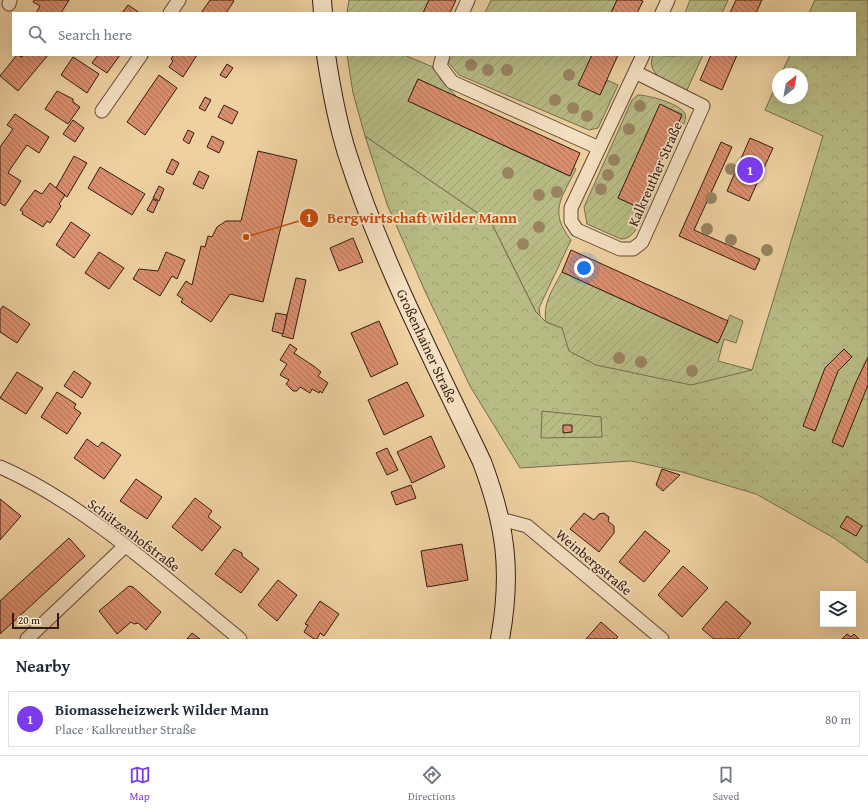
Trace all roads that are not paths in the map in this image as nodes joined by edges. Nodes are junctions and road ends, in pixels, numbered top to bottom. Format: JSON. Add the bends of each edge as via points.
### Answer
{"nodes":[{"id":1,"x":178,"y":0,"type":"edge"},
{"id":2,"x":322,"y":0,"type":"edge"},
{"id":3,"x":468,"y":0,"type":"edge"},
{"id":4,"x":668,"y":0,"type":"edge"},
{"id":5,"x":171,"y":12,"type":"edge"},
{"id":6,"x":323,"y":12,"type":"edge"},
{"id":7,"x":462,"y":12,"type":"edge"},
{"id":8,"x":662,"y":12,"type":"edge"},
{"id":9,"x":140,"y":56,"type":"edge"},
{"id":10,"x":326,"y":56,"type":"edge"},
{"id":11,"x":443,"y":56,"type":"edge"},
{"id":12,"x":643,"y":56,"type":"edge"},
{"id":13,"x":635,"y":72,"type":"junction"},
{"id":14,"x":102,"y":111,"type":"dead end"},
{"id":15,"x":599,"y":148,"type":"junction"},
{"id":16,"x":0,"y":467,"type":"edge"},
{"id":17,"x":500,"y":519,"type":"junction"},
{"id":18,"x":125,"y":546,"type":"junction"},
{"id":19,"x":27,"y":639,"type":"edge"},
{"id":20,"x":240,"y":639,"type":"edge"},
{"id":21,"x":500,"y":639,"type":"edge"},
{"id":22,"x":662,"y":639,"type":"edge"}],
"edges":[{"from":1,"to":5,"type":"street"},
{"from":2,"to":6,"type":"main road"},
{"from":3,"to":7,"type":"street"},
{"from":4,"to":8,"type":"street"},
{"from":9,"to":14,"type":"street"},
{"from":10,"to":17,"type":"main road","name":"Großenhainer Straße","via":[[340,126],[363,198],[396,279],[482,462]]},
{"from":11,"to":15,"type":"street","via":[[440,66],[452,82]]},
{"from":12,"to":13,"type":"street","name":"Kalkreuther Straße"},
{"from":13,"to":15,"type":"street","name":"Kalkreuther Straße"},
{"from":13,"to":15,"type":"street","name":"Kalkreuther Straße","via":[[703,106],[642,242],[633,249],[620,249],[592,237],[578,230],[571,221],[571,208]]},
{"from":16,"to":18,"type":"street","name":"Schützenhofstraße","via":[[60,499]]},
{"from":17,"to":21,"type":"main road","name":"Großenhainer Straße","via":[[508,572]]},
{"from":17,"to":22,"type":"street","name":"Weinbergstraße","via":[[527,526]]},
{"from":18,"to":19,"type":"street"},
{"from":18,"to":20,"type":"street","name":"Schützenhofstraße"}]}
